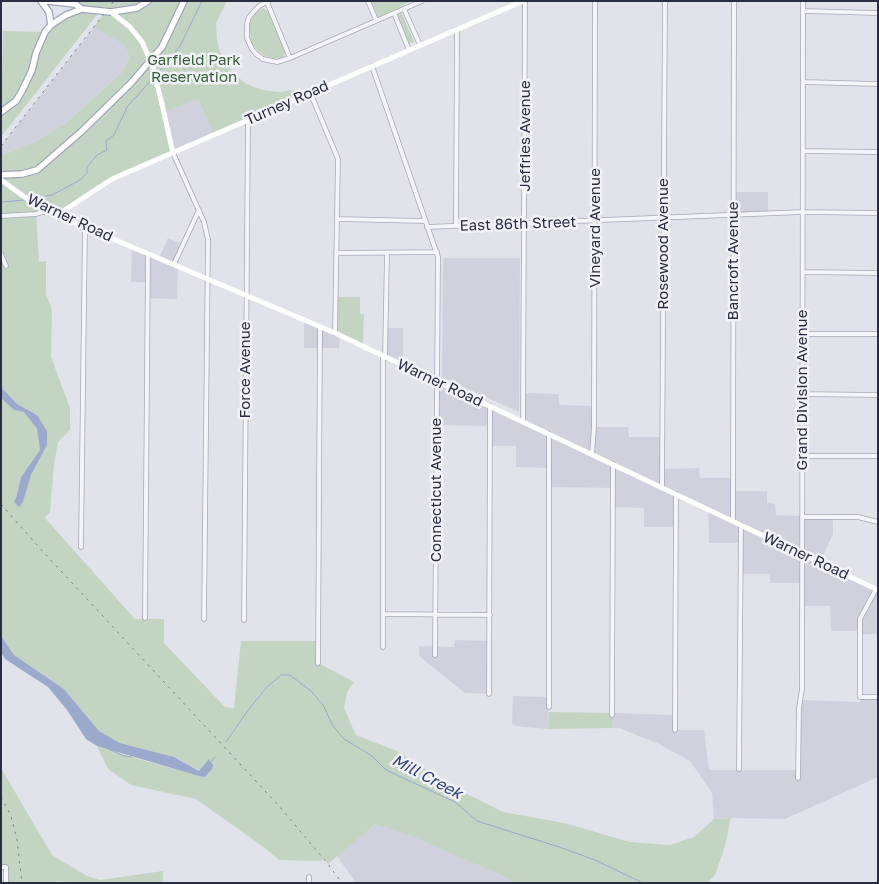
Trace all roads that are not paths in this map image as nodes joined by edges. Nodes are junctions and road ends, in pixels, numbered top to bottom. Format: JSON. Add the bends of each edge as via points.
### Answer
{"nodes":[{"id":1,"x":41,"y":1,"type":"edge"},
{"id":2,"x":47,"y":1,"type":"edge"},
{"id":3,"x":148,"y":1,"type":"edge"},
{"id":4,"x":184,"y":1,"type":"edge"},
{"id":5,"x":368,"y":1,"type":"edge"},
{"id":6,"x":524,"y":1,"type":"edge"},
{"id":7,"x":596,"y":1,"type":"edge"},
{"id":8,"x":665,"y":1,"type":"edge"},
{"id":9,"x":734,"y":1,"type":"edge"},
{"id":10,"x":803,"y":1,"type":"edge"},
{"id":11,"x":268,"y":2,"type":"edge"},
{"id":12,"x":420,"y":2,"type":"edge"},
{"id":13,"x":82,"y":9,"type":"junction"},
{"id":14,"x":404,"y":9,"type":"junction"},
{"id":15,"x":803,"y":11,"type":"junction"},
{"id":16,"x":111,"y":12,"type":"junction"},
{"id":17,"x":394,"y":13,"type":"junction"},
{"id":18,"x":878,"y":13,"type":"edge"},
{"id":19,"x":376,"y":20,"type":"junction"},
{"id":20,"x":51,"y":25,"type":"junction"},
{"id":21,"x":457,"y":30,"type":"junction"},
{"id":22,"x":420,"y":45,"type":"junction"},
{"id":23,"x":408,"y":50,"type":"junction"},
{"id":24,"x":290,"y":58,"type":"junction"},
{"id":25,"x":372,"y":66,"type":"junction"},
{"id":26,"x":804,"y":82,"type":"junction"},
{"id":27,"x":878,"y":84,"type":"edge"},
{"id":28,"x":310,"y":92,"type":"junction"},
{"id":29,"x":1,"y":112,"type":"edge"},
{"id":30,"x":248,"y":120,"type":"junction"},
{"id":31,"x":803,"y":151,"type":"junction"},
{"id":32,"x":878,"y":152,"type":"edge"},
{"id":33,"x":173,"y":153,"type":"junction"},
{"id":34,"x":1,"y":175,"type":"edge"},
{"id":35,"x":1,"y":180,"type":"edge"},
{"id":36,"x":199,"y":210,"type":"junction"},
{"id":37,"x":47,"y":211,"type":"junction"},
{"id":38,"x":803,"y":212,"type":"junction"},
{"id":39,"x":878,"y":213,"type":"edge"},
{"id":40,"x":56,"y":215,"type":"junction"},
{"id":41,"x":734,"y":215,"type":"junction"},
{"id":42,"x":1,"y":216,"type":"edge"},
{"id":43,"x":663,"y":218,"type":"junction"},
{"id":44,"x":337,"y":219,"type":"junction"},
{"id":45,"x":425,"y":221,"type":"junction"},
{"id":46,"x":595,"y":221,"type":"junction"},
{"id":47,"x":525,"y":223,"type":"junction"},
{"id":48,"x":84,"y":226,"type":"junction"},
{"id":49,"x":456,"y":226,"type":"junction"},
{"id":50,"x":427,"y":227,"type":"junction"},
{"id":51,"x":437,"y":252,"type":"junction"},
{"id":52,"x":336,"y":253,"type":"junction"},
{"id":53,"x":387,"y":253,"type":"junction"},
{"id":54,"x":1,"y":254,"type":"edge"},
{"id":55,"x":148,"y":254,"type":"junction"},
{"id":56,"x":174,"y":264,"type":"junction"},
{"id":57,"x":6,"y":266,"type":"dead end"},
{"id":58,"x":803,"y":272,"type":"junction"},
{"id":59,"x":878,"y":273,"type":"edge"},
{"id":60,"x":207,"y":279,"type":"junction"},
{"id":61,"x":246,"y":294,"type":"junction"},
{"id":62,"x":320,"y":328,"type":"junction"},
{"id":63,"x":335,"y":334,"type":"junction"},
{"id":64,"x":803,"y":334,"type":"junction"},
{"id":65,"x":878,"y":334,"type":"edge"},
{"id":66,"x":384,"y":357,"type":"junction"},
{"id":67,"x":436,"y":381,"type":"junction"},
{"id":68,"x":802,"y":394,"type":"junction"},
{"id":69,"x":878,"y":395,"type":"edge"},
{"id":70,"x":490,"y":406,"type":"junction"},
{"id":71,"x":523,"y":421,"type":"junction"},
{"id":72,"x":549,"y":434,"type":"junction"},
{"id":73,"x":592,"y":454,"type":"junction"},
{"id":74,"x":802,"y":456,"type":"junction"},
{"id":75,"x":878,"y":456,"type":"edge"},
{"id":76,"x":613,"y":464,"type":"junction"},
{"id":77,"x":662,"y":487,"type":"junction"},
{"id":78,"x":676,"y":494,"type":"junction"},
{"id":79,"x":802,"y":517,"type":"junction"},
{"id":80,"x":733,"y":520,"type":"junction"},
{"id":81,"x":878,"y":522,"type":"edge"},
{"id":82,"x":741,"y":525,"type":"junction"},
{"id":83,"x":81,"y":547,"type":"dead end"},
{"id":84,"x":802,"y":554,"type":"junction"},
{"id":85,"x":877,"y":590,"type":"edge"},
{"id":86,"x":383,"y":614,"type":"junction"},
{"id":87,"x":436,"y":614,"type":"junction"},
{"id":88,"x":490,"y":615,"type":"junction"},
{"id":89,"x":145,"y":618,"type":"dead end"},
{"id":90,"x":204,"y":620,"type":"dead end"},
{"id":91,"x":244,"y":620,"type":"dead end"},
{"id":92,"x":383,"y":647,"type":"dead end"},
{"id":93,"x":435,"y":655,"type":"dead end"},
{"id":94,"x":318,"y":663,"type":"dead end"},
{"id":95,"x":489,"y":694,"type":"dead end"},
{"id":96,"x":878,"y":698,"type":"edge"},
{"id":97,"x":549,"y":707,"type":"dead end"},
{"id":98,"x":612,"y":715,"type":"dead end"},
{"id":99,"x":675,"y":730,"type":"dead end"},
{"id":100,"x":739,"y":769,"type":"dead end"},
{"id":101,"x":798,"y":778,"type":"dead end"},
{"id":102,"x":4,"y":867,"type":"edge"},
{"id":103,"x":309,"y":877,"type":"dead end"},
{"id":104,"x":6,"y":883,"type":"edge"},
{"id":105,"x":309,"y":883,"type":"edge"}],
"edges":[{"from":1,"to":20,"type":"main road","via":[[50,12]]},
{"from":2,"to":13,"type":"main road","via":[[74,4]]},
{"from":3,"to":16,"type":"main road","via":[[137,8]]},
{"from":4,"to":34,"type":"main road","via":[[162,48],[82,131],[37,170]]},
{"from":5,"to":19,"type":"street"},
{"from":6,"to":21,"type":"main road","name":"Turney Road"},
{"from":6,"to":47,"type":"street","name":"Jeffries Avenue"},
{"from":7,"to":46,"type":"street","name":"Vineyard Avenue"},
{"from":8,"to":43,"type":"street","name":"Rosewood Avenue"},
{"from":9,"to":41,"type":"street","name":"Bancroft Avenue"},
{"from":10,"to":15,"type":"street","name":"Grand Division Avenue"},
{"from":11,"to":24,"type":"street"},
{"from":11,"to":24,"type":"street","via":[[249,17],[246,31],[249,44],[263,59],[277,62]]},
{"from":12,"to":14,"type":"street"},
{"from":13,"to":16,"type":"main road","bridge":true},
{"from":13,"to":20,"type":"main road"},
{"from":14,"to":17,"type":"street"},
{"from":14,"to":22,"type":"street"},
{"from":15,"to":18,"type":"street"},
{"from":15,"to":26,"type":"street","name":"Grand Division Avenue"},
{"from":16,"to":33,"type":"main road","bridge":true,"via":[[142,42],[152,64]]},
{"from":17,"to":19,"type":"street"},
{"from":17,"to":23,"type":"street"},
{"from":19,"to":24,"type":"street"},
{"from":20,"to":29,"type":"main road","via":[[40,42],[22,91],[16,101]]},
{"from":21,"to":22,"type":"main road","name":"Turney Road"},
{"from":21,"to":49,"type":"street"},
{"from":22,"to":23,"type":"main road","name":"Turney Road"},
{"from":23,"to":25,"type":"main road","name":"Turney Road"},
{"from":25,"to":28,"type":"main road","name":"Turney Road"},
{"from":25,"to":45,"type":"street","name":"Connecticut Avenue"},
{"from":26,"to":27,"type":"street"},
{"from":26,"to":31,"type":"street","name":"Grand Division Avenue"},
{"from":28,"to":30,"type":"main road","name":"Turney Road"},
{"from":28,"to":44,"type":"street","via":[[338,159]]},
{"from":30,"to":33,"type":"main road","name":"Turney Road"},
{"from":30,"to":61,"type":"street","name":"Force Avenue"},
{"from":31,"to":32,"type":"street"},
{"from":31,"to":38,"type":"street","name":"Grand Division Avenue"},
{"from":33,"to":36,"type":"street"},
{"from":33,"to":40,"type":"main road","name":"Turney Road","via":[[112,180]]},
{"from":35,"to":37,"type":"main road","name":"Warner Road"},
{"from":36,"to":56,"type":"street"},
{"from":36,"to":60,"type":"street","via":[[208,239]]},
{"from":37,"to":40,"type":"main road","name":"Warner Road"},
{"from":37,"to":42,"type":"street"},
{"from":38,"to":39,"type":"street","name":"East 86th Street"},
{"from":38,"to":41,"type":"street","name":"East 86th Street"},
{"from":38,"to":58,"type":"street","name":"Grand Division Avenue"},
{"from":40,"to":48,"type":"main road","name":"Warner Road"},
{"from":41,"to":43,"type":"street","name":"East 86th Street"},
{"from":41,"to":80,"type":"street","name":"Bancroft Avenue"},
{"from":43,"to":46,"type":"street","name":"East 86th Street"},
{"from":43,"to":77,"type":"street","name":"Rosewood Avenue"},
{"from":44,"to":45,"type":"street"},
{"from":44,"to":52,"type":"street"},
{"from":45,"to":50,"type":"street","name":"Connecticut Avenue"},
{"from":46,"to":47,"type":"street","name":"East 86th Street"},
{"from":46,"to":73,"type":"street","name":"Vineyard Avenue"},
{"from":47,"to":49,"type":"street","name":"East 86th Street"},
{"from":47,"to":71,"type":"street","name":"Jeffries Avenue"},
{"from":48,"to":55,"type":"main road","name":"Warner Road"},
{"from":48,"to":83,"type":"street"},
{"from":49,"to":50,"type":"street","name":"East 86th Street"},
{"from":50,"to":51,"type":"street","name":"Connecticut Avenue"},
{"from":51,"to":53,"type":"street"},
{"from":51,"to":67,"type":"street","name":"Connecticut Avenue"},
{"from":52,"to":53,"type":"street"},
{"from":52,"to":63,"type":"street"},
{"from":53,"to":66,"type":"street"},
{"from":54,"to":57,"type":"street"},
{"from":55,"to":56,"type":"main road","name":"Warner Road"},
{"from":55,"to":89,"type":"street"},
{"from":56,"to":60,"type":"main road","name":"Warner Road"},
{"from":58,"to":59,"type":"street"},
{"from":58,"to":64,"type":"street","name":"Grand Division Avenue"},
{"from":60,"to":61,"type":"main road","name":"Warner Road"},
{"from":60,"to":90,"type":"street"},
{"from":61,"to":62,"type":"main road","name":"Warner Road"},
{"from":61,"to":91,"type":"street","name":"Force Avenue"},
{"from":62,"to":63,"type":"main road","name":"Warner Road"},
{"from":62,"to":94,"type":"street"},
{"from":63,"to":66,"type":"main road","name":"Warner Road"},
{"from":64,"to":65,"type":"street"},
{"from":64,"to":68,"type":"street","name":"Grand Division Avenue"},
{"from":66,"to":67,"type":"main road","name":"Warner Road"},
{"from":66,"to":86,"type":"street"},
{"from":67,"to":70,"type":"main road","name":"Warner Road"},
{"from":67,"to":87,"type":"street","name":"Connecticut Avenue"},
{"from":68,"to":69,"type":"street"},
{"from":68,"to":74,"type":"street","name":"Grand Division Avenue"},
{"from":70,"to":71,"type":"main road","name":"Warner Road"},
{"from":70,"to":88,"type":"street"},
{"from":71,"to":72,"type":"main road","name":"Warner Road"},
{"from":72,"to":73,"type":"main road","name":"Warner Road"},
{"from":72,"to":97,"type":"street"},
{"from":73,"to":76,"type":"main road","name":"Warner Road"},
{"from":74,"to":75,"type":"street"},
{"from":74,"to":79,"type":"street","name":"Grand Division Avenue"},
{"from":76,"to":77,"type":"main road","name":"Warner Road"},
{"from":76,"to":98,"type":"street"},
{"from":77,"to":78,"type":"main road","name":"Warner Road"},
{"from":78,"to":80,"type":"main road","name":"Warner Road"},
{"from":78,"to":99,"type":"street"},
{"from":79,"to":81,"type":"street","via":[[858,517]]},
{"from":79,"to":84,"type":"street","name":"Grand Division Avenue"},
{"from":80,"to":82,"type":"main road","name":"Warner Road"},
{"from":82,"to":84,"type":"main road","name":"Warner Road"},
{"from":82,"to":100,"type":"street"},
{"from":84,"to":85,"type":"main road","name":"Warner Road"},
{"from":84,"to":101,"type":"street","name":"Grand Division Avenue"},
{"from":85,"to":96,"type":"street","via":[[860,619],[860,697]]},
{"from":86,"to":87,"type":"street"},
{"from":86,"to":92,"type":"street"},
{"from":87,"to":88,"type":"street"},
{"from":87,"to":93,"type":"street","name":"Connecticut Avenue"},
{"from":88,"to":95,"type":"street"},
{"from":102,"to":104,"type":"street"},
{"from":103,"to":105,"type":"street"}]}
